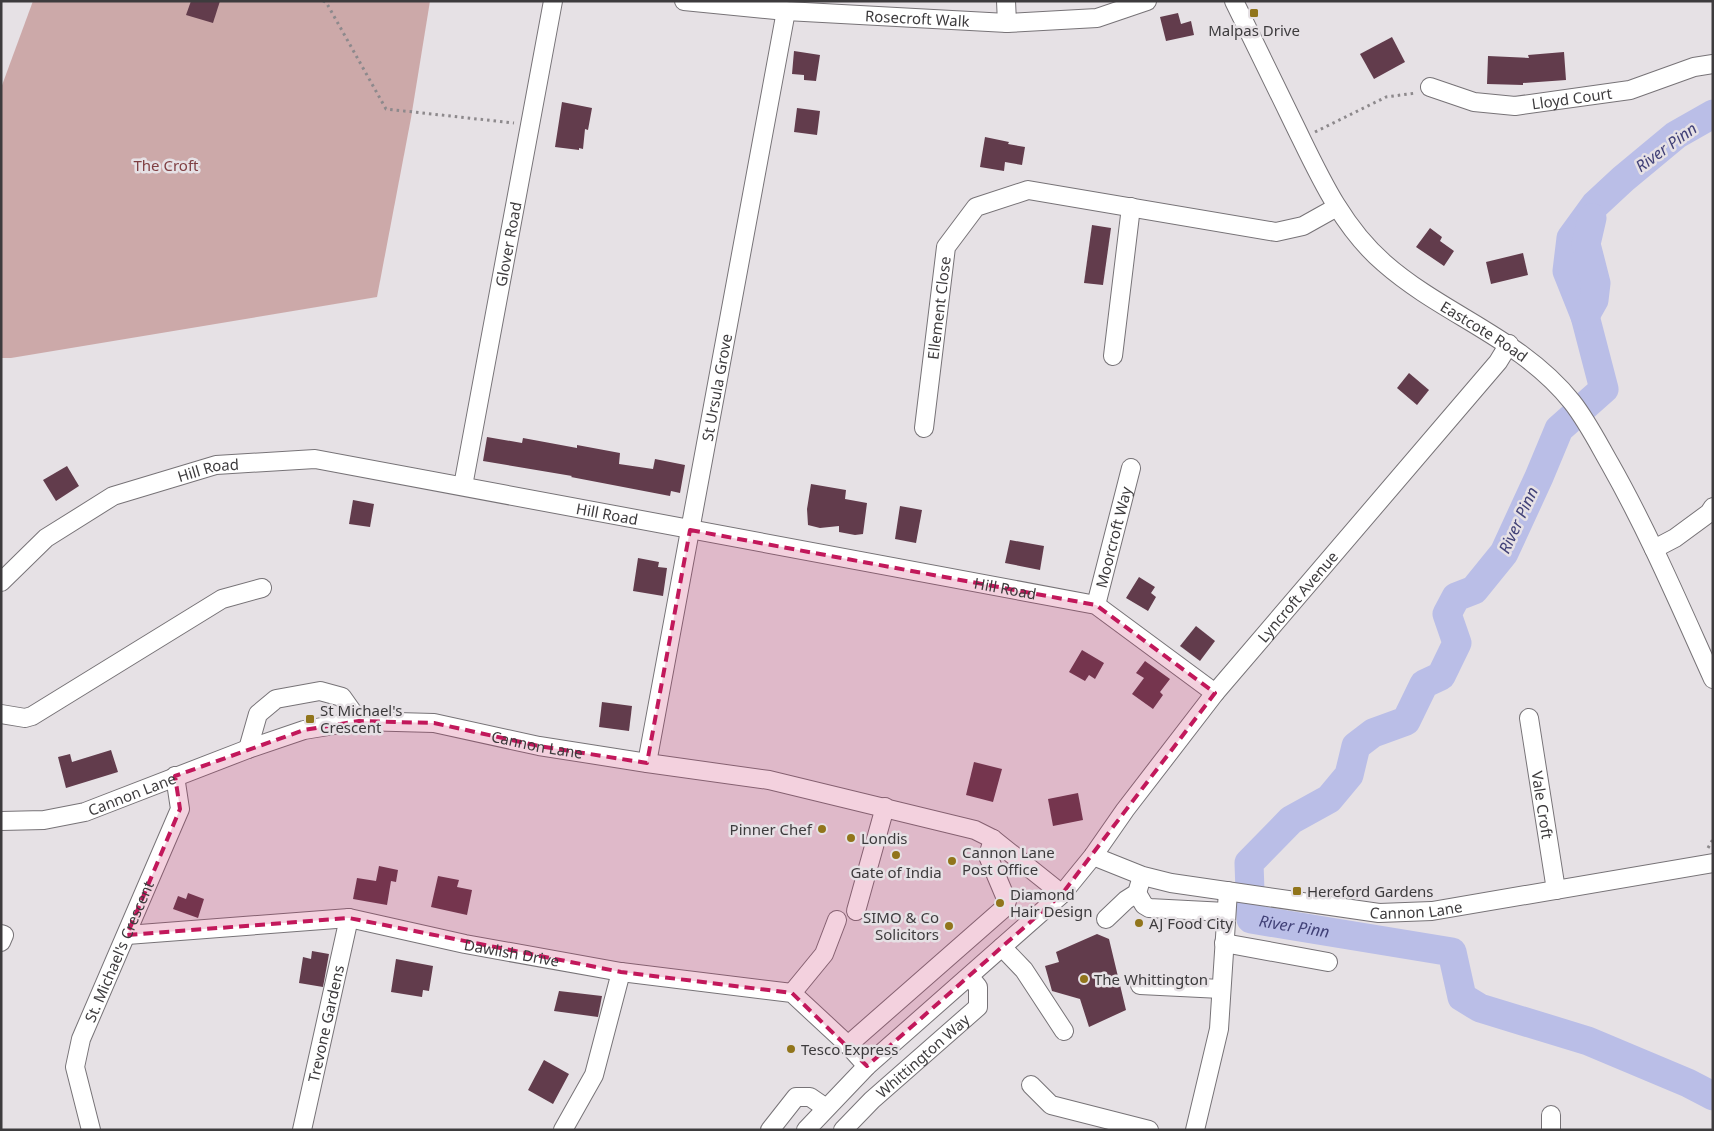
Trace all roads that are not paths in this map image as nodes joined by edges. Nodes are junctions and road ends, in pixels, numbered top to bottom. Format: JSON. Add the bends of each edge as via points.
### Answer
{"nodes":[{"id":1,"x":553,"y":1,"type":"edge"},
{"id":2,"x":684,"y":1,"type":"edge"},
{"id":3,"x":1006,"y":1,"type":"edge"},
{"id":4,"x":1147,"y":1,"type":"edge"},
{"id":5,"x":1234,"y":1,"type":"edge"},
{"id":6,"x":786,"y":11,"type":"junction"},
{"id":7,"x":1007,"y":24,"type":"junction"},
{"id":8,"x":1713,"y":64,"type":"edge"},
{"id":9,"x":1430,"y":87,"type":"road end"},
{"id":10,"x":1337,"y":206,"type":"junction"},
{"id":11,"x":1131,"y":207,"type":"junction"},
{"id":12,"x":1509,"y":344,"type":"junction"},
{"id":13,"x":1113,"y":356,"type":"dead end"},
{"id":14,"x":924,"y":428,"type":"dead end"},
{"id":15,"x":1131,"y":468,"type":"dead end"},
{"id":16,"x":463,"y":486,"type":"junction"},
{"id":17,"x":1713,"y":507,"type":"edge"},
{"id":18,"x":690,"y":530,"type":"junction"},
{"id":19,"x":1654,"y":549,"type":"junction"},
{"id":20,"x":1,"y":582,"type":"edge"},
{"id":21,"x":262,"y":588,"type":"dead end"},
{"id":22,"x":1096,"y":605,"type":"junction"},
{"id":23,"x":1713,"y":679,"type":"edge"},
{"id":24,"x":1215,"y":694,"type":"junction"},
{"id":25,"x":1,"y":714,"type":"edge"},
{"id":26,"x":1529,"y":718,"type":"dead end"},
{"id":27,"x":359,"y":721,"type":"junction"},
{"id":28,"x":248,"y":749,"type":"junction"},
{"id":29,"x":647,"y":763,"type":"junction"},
{"id":30,"x":175,"y":776,"type":"junction"},
{"id":31,"x":885,"y":807,"type":"junction"},
{"id":32,"x":1,"y":821,"type":"edge"},
{"id":33,"x":993,"y":839,"type":"junction"},
{"id":34,"x":1092,"y":856,"type":"junction"},
{"id":35,"x":1713,"y":863,"type":"edge"},
{"id":36,"x":1143,"y":876,"type":"junction"},
{"id":37,"x":1556,"y":890,"type":"junction"},
{"id":38,"x":1235,"y":892,"type":"junction"},
{"id":39,"x":1137,"y":893,"type":"junction"},
{"id":40,"x":1062,"y":894,"type":"junction"},
{"id":41,"x":856,"y":911,"type":"dead end"},
{"id":42,"x":1226,"y":912,"type":"junction"},
{"id":43,"x":348,"y":918,"type":"junction"},
{"id":44,"x":1106,"y":919,"type":"dead end"},
{"id":45,"x":837,"y":920,"type":"dead end"},
{"id":46,"x":1,"y":934,"type":"edge"},
{"id":47,"x":127,"y":935,"type":"junction"},
{"id":48,"x":1,"y":942,"type":"edge"},
{"id":49,"x":1224,"y":943,"type":"junction"},
{"id":50,"x":1002,"y":947,"type":"junction"},
{"id":51,"x":1328,"y":962,"type":"dead end"},
{"id":52,"x":621,"y":972,"type":"junction"},
{"id":53,"x":970,"y":977,"type":"junction"},
{"id":54,"x":1140,"y":985,"type":"dead end"},
{"id":55,"x":1221,"y":989,"type":"junction"},
{"id":56,"x":792,"y":993,"type":"junction"},
{"id":57,"x":1064,"y":1031,"type":"dead end"},
{"id":58,"x":848,"y":1045,"type":"junction"},
{"id":59,"x":867,"y":1066,"type":"junction"},
{"id":60,"x":1031,"y":1085,"type":"dead end"},
{"id":61,"x":826,"y":1108,"type":"junction"},
{"id":62,"x":91,"y":1130,"type":"edge"},
{"id":63,"x":302,"y":1130,"type":"edge"},
{"id":64,"x":563,"y":1130,"type":"edge"},
{"id":65,"x":770,"y":1130,"type":"edge"},
{"id":66,"x":806,"y":1130,"type":"edge"},
{"id":67,"x":843,"y":1130,"type":"edge"},
{"id":68,"x":1149,"y":1130,"type":"edge"},
{"id":69,"x":1195,"y":1130,"type":"edge"}],
"edges":[{"from":1,"to":16,"type":"street","name":"Glover Road"},
{"from":2,"to":6,"type":"street","name":"Rosecroft Walk"},
{"from":3,"to":7,"type":"street"},
{"from":4,"to":7,"type":"street","name":"Rosecroft Walk","via":[[1097,18]]},
{"from":5,"to":10,"type":"street","name":"Eastcote Road","via":[[1315,168]]},
{"from":6,"to":7,"type":"street","name":"Rosecroft Walk"},
{"from":6,"to":18,"type":"street","name":"St Ursula Grove"},
{"from":8,"to":9,"type":"street","name":"Lloyd Court","via":[[1694,67],[1630,90],[1515,106],[1474,102]]},
{"from":10,"to":11,"type":"street","name":"Ellement Close","via":[[1303,226],[1276,232]]},
{"from":10,"to":12,"type":"street","name":"Eastcote Road","via":[[1360,239],[1383,263],[1416,288]]},
{"from":11,"to":13,"type":"street"},
{"from":11,"to":14,"type":"street","name":"Ellement Close","via":[[1028,190],[976,207],[946,247]]},
{"from":12,"to":19,"type":"street","name":"Eastcote Road","via":[[1548,376],[1586,422]]},
{"from":12,"to":24,"type":"street","name":"Lyncroft Avenue","via":[[1498,362]]},
{"from":15,"to":22,"type":"street","name":"Moorcroft Way"},
{"from":16,"to":18,"type":"street","name":"Hill Road"},
{"from":16,"to":20,"type":"street","name":"Hill Road","via":[[315,459],[216,466],[113,496],[46,538]]},
{"from":17,"to":19,"type":"street","via":[[1675,538]]},
{"from":18,"to":22,"type":"street","name":"Hill Road"},
{"from":18,"to":29,"type":"street","name":"St Ursula Grove"},
{"from":19,"to":23,"type":"street","name":"Eastcote Road"},
{"from":21,"to":25,"type":"street","via":[[222,599],[32,716]]},
{"from":22,"to":24,"type":"street","name":"Hill Road"},
{"from":24,"to":34,"type":"street","name":"Lyncroft Avenue"},
{"from":26,"to":37,"type":"street","name":"Vale Croft"},
{"from":27,"to":28,"type":"street","name":"Cannon Lane","via":[[304,730]]},
{"from":27,"to":28,"type":"street","via":[[342,697],[320,691],[276,698],[258,714]]},
{"from":27,"to":29,"type":"street","name":"Cannon Lane","via":[[434,723],[539,746]]},
{"from":28,"to":30,"type":"street","name":"Cannon Lane"},
{"from":29,"to":31,"type":"street","name":"Cannon Lane","via":[[769,780]]},
{"from":30,"to":32,"type":"street","name":"Cannon Lane","via":[[84,812],[44,820]]},
{"from":30,"to":47,"type":"street","name":"St. Michael's Crescent","via":[[180,809]]},
{"from":31,"to":33,"type":"street","name":"Cannon Lane","via":[[975,830]]},
{"from":31,"to":41,"type":"street"},
{"from":33,"to":40,"type":"street","name":"Cannon Lane"},
{"from":33,"to":58,"type":"street","via":[[988,856],[1007,901],[1002,909]]},
{"from":34,"to":36,"type":"street","name":"Cannon Lane"},
{"from":34,"to":40,"type":"street","name":"Whittington Way"},
{"from":35,"to":37,"type":"street","name":"Cannon Lane"},
{"from":36,"to":38,"type":"street","name":"Cannon Lane"},
{"from":36,"to":39,"type":"street"},
{"from":37,"to":38,"type":"street","name":"Cannon Lane","via":[[1432,911],[1388,912]]},
{"from":38,"to":42,"type":"street"},
{"from":39,"to":42,"type":"street","via":[[1144,906],[1149,908]]},
{"from":39,"to":44,"type":"street"},
{"from":40,"to":50,"type":"street","name":"Whittington Way"},
{"from":42,"to":49,"type":"street"},
{"from":43,"to":47,"type":"street","name":"Dawlish Drive"},
{"from":43,"to":52,"type":"street","name":"Dawlish Drive","via":[[465,944]]},
{"from":43,"to":63,"type":"street","name":"Trevone Gardens"},
{"from":45,"to":56,"type":"street","via":[[824,954]]},
{"from":46,"to":48,"type":"street","via":[[4,935]]},
{"from":47,"to":62,"type":"street","name":"St. Michael's Crescent","via":[[81,1039],[75,1067]]},
{"from":49,"to":51,"type":"street"},
{"from":49,"to":55,"type":"street"},
{"from":50,"to":53,"type":"street","name":"Whittington Way"},
{"from":50,"to":57,"type":"street","via":[[1024,970]]},
{"from":52,"to":56,"type":"street","name":"Dawlish Drive"},
{"from":52,"to":64,"type":"street","via":[[594,1075]]},
{"from":53,"to":59,"type":"street","name":"Whittington Way"},
{"from":53,"to":67,"type":"street","name":"Whittington Way","via":[[978,987],[978,1007],[872,1100]]},
{"from":54,"to":55,"type":"street"},
{"from":55,"to":69,"type":"street","via":[[1219,1029]]},
{"from":56,"to":58,"type":"street"},
{"from":58,"to":59,"type":"street"},
{"from":59,"to":61,"type":"street","name":"Whittington Way"},
{"from":60,"to":68,"type":"street","via":[[1051,1105]]},
{"from":61,"to":65,"type":"street","via":[[810,1097],[796,1097]]},
{"from":61,"to":66,"type":"street","name":"Whittington Way"}]}
